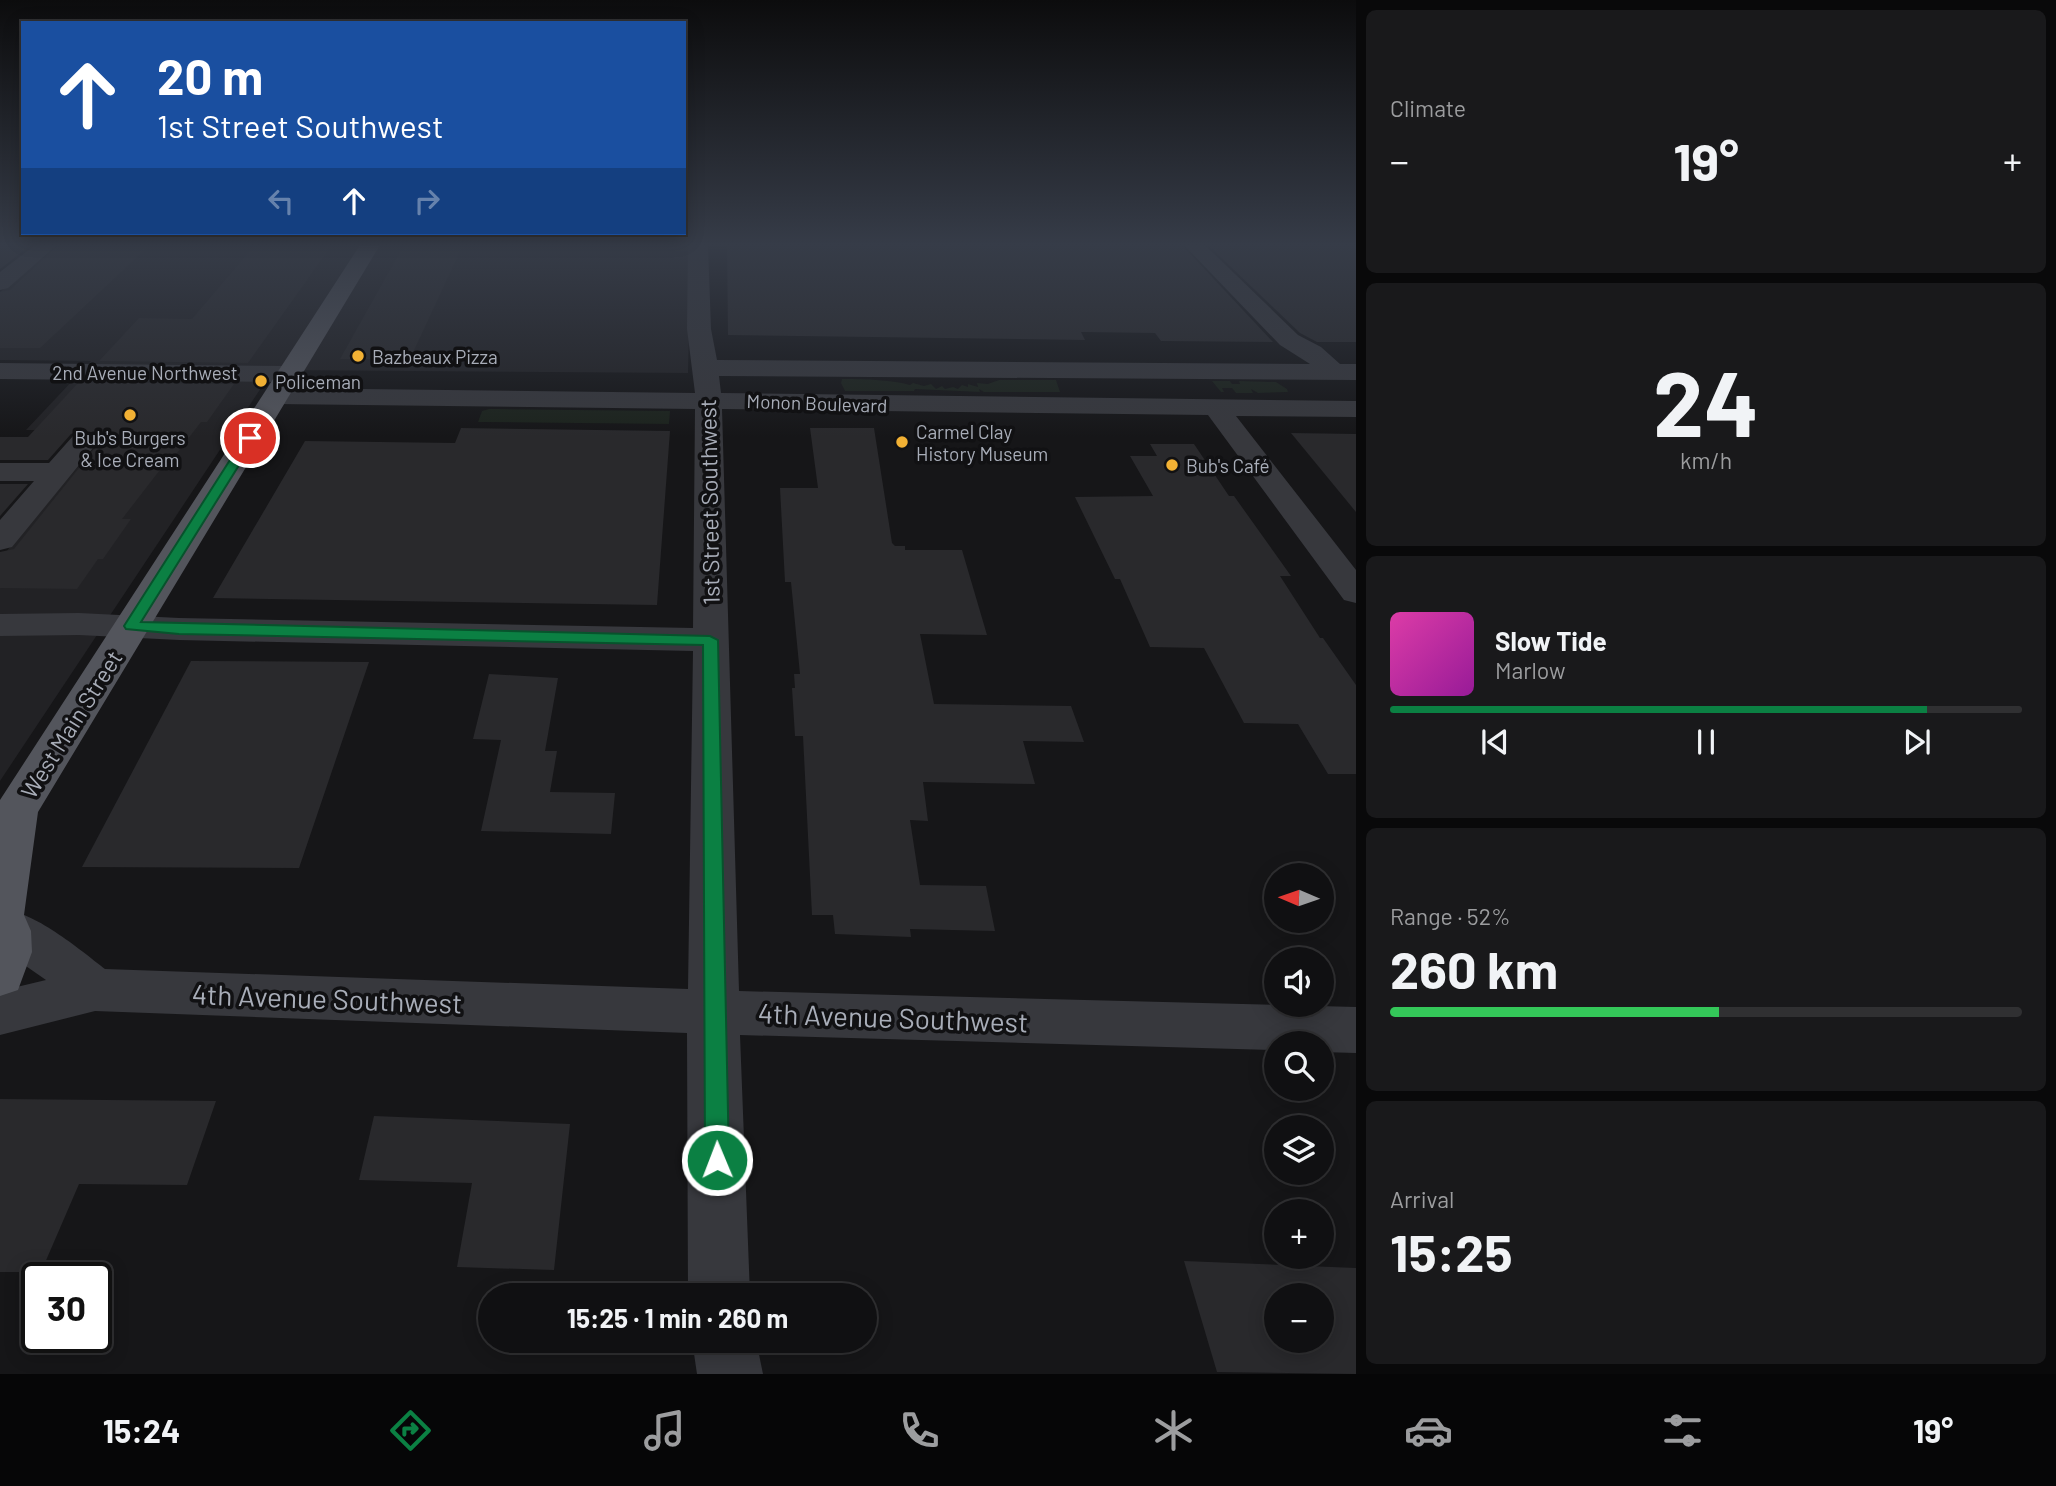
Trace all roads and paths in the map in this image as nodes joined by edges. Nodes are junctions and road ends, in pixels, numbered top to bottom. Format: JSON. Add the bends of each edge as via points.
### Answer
{"nodes":[{"id":1,"x":331,"y":309,"type":"edge"},
{"id":2,"x":699,"y":309,"type":"edge"},
{"id":3,"x":1258,"y":309,"type":"edge"},
{"id":4,"x":0,"y":371,"type":"edge"},
{"id":5,"x":1345,"y":372,"type":"edge"},
{"id":6,"x":706,"y":384,"type":"junction"},
{"id":7,"x":284,"y":385,"type":"junction"},
{"id":8,"x":1216,"y":408,"type":"junction"},
{"id":9,"x":1356,"y":409,"type":"edge"},
{"id":10,"x":83,"y":442,"type":"dead end"},
{"id":11,"x":0,"y":471,"type":"edge"},
{"id":12,"x":58,"y":472,"type":"junction"},
{"id":13,"x":0,"y":540,"type":"edge"},
{"id":14,"x":1356,"y":593,"type":"edge"},
{"id":15,"x":0,"y":625,"type":"edge"},
{"id":16,"x":132,"y":626,"type":"junction"},
{"id":17,"x":710,"y":640,"type":"junction"},
{"id":18,"x":8,"y":820,"type":"edge"},
{"id":19,"x":3,"y":920,"type":"edge"},
{"id":20,"x":0,"y":975,"type":"edge"},
{"id":21,"x":95,"y":990,"type":"junction"},
{"id":22,"x":713,"y":1012,"type":"junction"},
{"id":23,"x":0,"y":1013,"type":"edge"},
{"id":24,"x":1356,"y":1030,"type":"edge"},
{"id":25,"x":719,"y":1283,"type":"edge"},
{"id":26,"x":726,"y":1353,"type":"edge"},
{"id":27,"x":730,"y":1374,"type":"edge"}],
"edges":[{"from":1,"to":7,"type":"main road","name":"West Main Street"},
{"from":2,"to":6,"type":"street","name":"1st Street Southwest"},
{"from":3,"to":5,"type":"street","via":[[1289,340]]},
{"from":4,"to":7,"type":"street","name":"2nd Avenue Northwest"},
{"from":5,"to":6,"type":"street","name":"Monon Boulevard"},
{"from":6,"to":7,"type":"street","name":"Monon Boulevard"},
{"from":6,"to":8,"type":"street","name":"Monon Boulevard","via":[[880,405]]},
{"from":6,"to":17,"type":"street","name":"1st Street Southwest"},
{"from":7,"to":16,"type":"main road","name":"West Main Street"},
{"from":8,"to":9,"type":"street","name":"Monon Boulevard"},
{"from":8,"to":14,"type":"street"},
{"from":10,"to":12,"type":"street"},
{"from":11,"to":12,"type":"street"},
{"from":12,"to":13,"type":"street"},
{"from":15,"to":16,"type":"street"},
{"from":16,"to":17,"type":"street"},
{"from":16,"to":18,"type":"main road","name":"West Main Street"},
{"from":17,"to":22,"type":"street","name":"1st Street Southwest"},
{"from":18,"to":19,"type":"main road","name":"West Main Street"},
{"from":19,"to":20,"type":"main road","name":"West Main Street","via":[[10,950]]},
{"from":19,"to":21,"type":"street"},
{"from":21,"to":22,"type":"street","name":"4th Avenue Southwest"},
{"from":21,"to":23,"type":"street","name":"4th Avenue Southwest"},
{"from":22,"to":24,"type":"street","name":"4th Avenue Southwest"},
{"from":22,"to":25,"type":"street","name":"1st Street Southwest"},
{"from":26,"to":27,"type":"street"}]}
